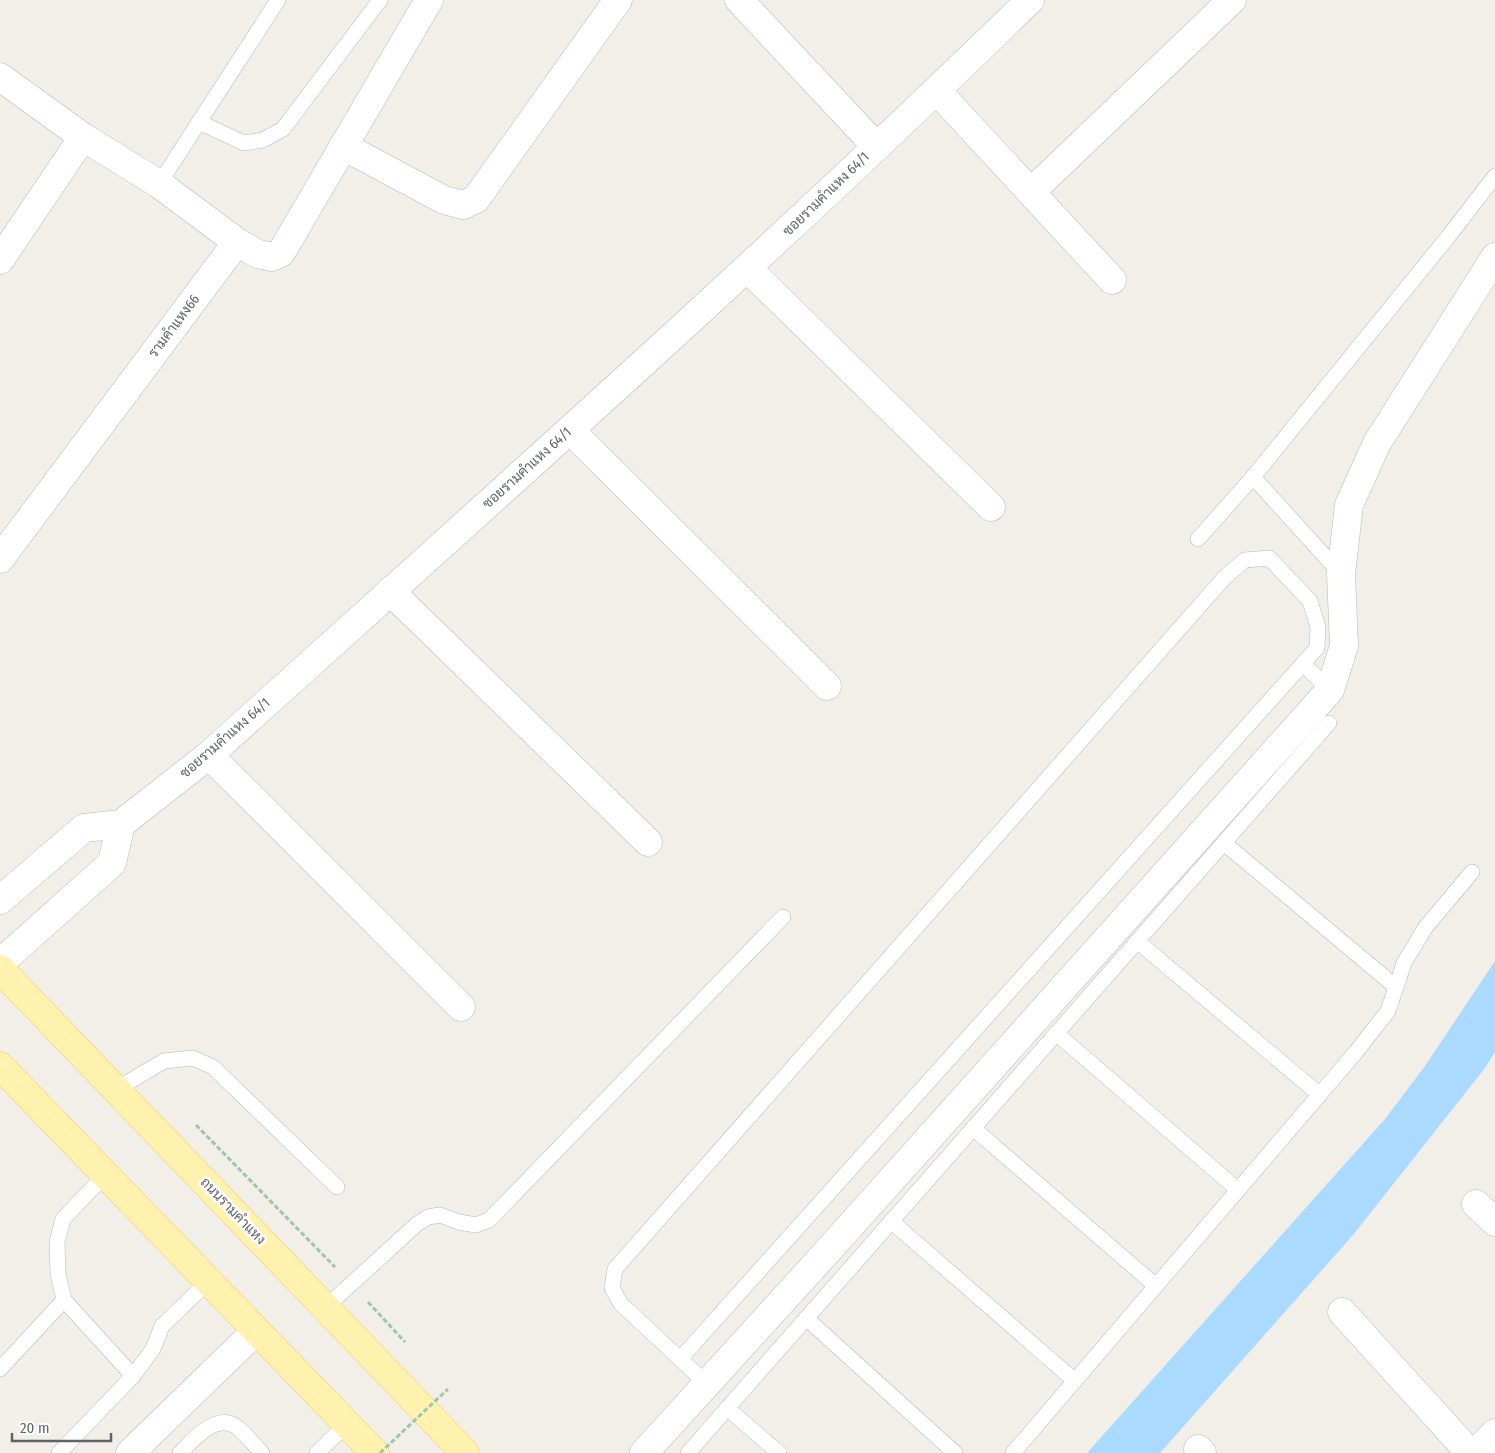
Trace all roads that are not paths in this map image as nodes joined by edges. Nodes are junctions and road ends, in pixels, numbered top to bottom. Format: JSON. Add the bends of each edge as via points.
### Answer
{"nodes":[{"id":1,"x":278,"y":0,"type":"edge"},
{"id":2,"x":380,"y":0,"type":"edge"},
{"id":3,"x":429,"y":0,"type":"edge"},
{"id":4,"x":618,"y":0,"type":"edge"},
{"id":5,"x":739,"y":0,"type":"edge"},
{"id":6,"x":1030,"y":0,"type":"edge"},
{"id":7,"x":1232,"y":0,"type":"edge"},
{"id":8,"x":0,"y":77,"type":"edge"},
{"id":9,"x":937,"y":91,"type":"junction"},
{"id":10,"x":199,"y":122,"type":"junction"},
{"id":11,"x":83,"y":137,"type":"junction"},
{"id":12,"x":343,"y":146,"type":"junction"},
{"id":13,"x":876,"y":146,"type":"junction"},
{"id":14,"x":1495,"y":176,"type":"edge"},
{"id":15,"x":158,"y":184,"type":"junction"},
{"id":16,"x":1031,"y":192,"type":"junction"},
{"id":17,"x":237,"y":242,"type":"junction"},
{"id":18,"x":1495,"y":257,"type":"edge"},
{"id":19,"x":0,"y":260,"type":"edge"},
{"id":20,"x":748,"y":269,"type":"junction"},
{"id":21,"x":1112,"y":280,"type":"dead end"},
{"id":22,"x":570,"y":430,"type":"junction"},
{"id":23,"x":1253,"y":477,"type":"junction"},
{"id":24,"x":991,"y":507,"type":"dead end"},
{"id":25,"x":1198,"y":540,"type":"dead end"},
{"id":26,"x":0,"y":560,"type":"edge"},
{"id":27,"x":1341,"y":574,"type":"junction"},
{"id":28,"x":390,"y":591,"type":"junction"},
{"id":29,"x":1303,"y":664,"type":"junction"},
{"id":30,"x":827,"y":686,"type":"dead end"},
{"id":31,"x":1330,"y":690,"type":"junction"},
{"id":32,"x":1329,"y":723,"type":"dead end"},
{"id":33,"x":208,"y":755,"type":"junction"},
{"id":34,"x":121,"y":824,"type":"junction"},
{"id":35,"x":648,"y":842,"type":"dead end"},
{"id":36,"x":1224,"y":843,"type":"junction"},
{"id":37,"x":1472,"y":872,"type":"dead end"},
{"id":38,"x":0,"y":900,"type":"edge"},
{"id":39,"x":783,"y":917,"type":"dead end"},
{"id":40,"x":1138,"y":941,"type":"junction"},
{"id":41,"x":0,"y":963,"type":"edge"},
{"id":42,"x":0,"y":969,"type":"edge"},
{"id":43,"x":1396,"y":987,"type":"junction"},
{"id":44,"x":461,"y":1007,"type":"dead end"},
{"id":45,"x":1056,"y":1033,"type":"junction"},
{"id":46,"x":0,"y":1066,"type":"edge"},
{"id":47,"x":115,"y":1090,"type":"junction"},
{"id":48,"x":1320,"y":1095,"type":"junction"},
{"id":49,"x":973,"y":1128,"type":"junction"},
{"id":50,"x":105,"y":1175,"type":"junction"},
{"id":51,"x":338,"y":1188,"type":"dead end"},
{"id":52,"x":1238,"y":1190,"type":"junction"},
{"id":53,"x":891,"y":1222,"type":"junction"},
{"id":54,"x":208,"y":1282,"type":"junction"},
{"id":55,"x":1156,"y":1286,"type":"junction"},
{"id":56,"x":64,"y":1300,"type":"junction"},
{"id":57,"x":326,"y":1307,"type":"junction"},
{"id":58,"x":1342,"y":1312,"type":"dead end"},
{"id":59,"x":806,"y":1318,"type":"junction"},
{"id":60,"x":256,"y":1330,"type":"junction"},
{"id":61,"x":680,"y":1358,"type":"junction"},
{"id":62,"x":0,"y":1369,"type":"edge"},
{"id":63,"x":133,"y":1376,"type":"junction"},
{"id":64,"x":1075,"y":1381,"type":"junction"},
{"id":65,"x":708,"y":1384,"type":"junction"},
{"id":66,"x":727,"y":1408,"type":"junction"},
{"id":67,"x":347,"y":1424,"type":"junction"},
{"id":68,"x":1495,"y":1433,"type":"edge"},
{"id":69,"x":59,"y":1453,"type":"edge"},
{"id":70,"x":130,"y":1453,"type":"edge"},
{"id":71,"x":180,"y":1453,"type":"edge"},
{"id":72,"x":262,"y":1453,"type":"edge"},
{"id":73,"x":317,"y":1453,"type":"edge"},
{"id":74,"x":375,"y":1453,"type":"edge"},
{"id":75,"x":465,"y":1453,"type":"edge"},
{"id":76,"x":644,"y":1453,"type":"edge"},
{"id":77,"x":688,"y":1453,"type":"edge"},
{"id":78,"x":779,"y":1453,"type":"edge"},
{"id":79,"x":956,"y":1453,"type":"edge"},
{"id":80,"x":1013,"y":1453,"type":"edge"},
{"id":81,"x":1470,"y":1453,"type":"edge"},
{"id":82,"x":1475,"y":1453,"type":"edge"}],
"edges":[{"from":1,"to":10,"type":"lane"},
{"from":2,"to":10,"type":"lane","via":[[283,129],[263,140],[244,144]]},
{"from":3,"to":12,"type":"street"},
{"from":4,"to":12,"type":"street","via":[[476,199],[463,205],[444,200]]},
{"from":5,"to":13,"type":"street"},
{"from":6,"to":9,"type":"street","name":"ซอยรามคำแหง 64/1"},
{"from":7,"to":16,"type":"street"},
{"from":8,"to":11,"type":"street"},
{"from":9,"to":13,"type":"street","name":"ซอยรามคำแหง 64/1"},
{"from":9,"to":16,"type":"street"},
{"from":10,"to":15,"type":"lane"},
{"from":11,"to":15,"type":"street"},
{"from":11,"to":19,"type":"street"},
{"from":12,"to":17,"type":"street","via":[[280,253],[272,257],[258,254]]},
{"from":13,"to":20,"type":"street","name":"ซอยรามคำแหง 64/1"},
{"from":14,"to":23,"type":"lane"},
{"from":15,"to":17,"type":"street"},
{"from":16,"to":21,"type":"street"},
{"from":17,"to":26,"type":"street","name":"รามคำแหง66"},
{"from":18,"to":27,"type":"street","via":[[1377,443],[1349,505]]},
{"from":20,"to":22,"type":"street","name":"ซอยรามคำแหง 64/1"},
{"from":20,"to":24,"type":"street"},
{"from":22,"to":28,"type":"street","name":"ซอยรามคำแหง 64/1"},
{"from":22,"to":30,"type":"street"},
{"from":23,"to":25,"type":"lane"},
{"from":23,"to":27,"type":"lane"},
{"from":27,"to":31,"type":"street","via":[[1344,646]]},
{"from":28,"to":33,"type":"street","name":"ซอยรามคำแหง 64/1"},
{"from":28,"to":35,"type":"street"},
{"from":29,"to":31,"type":"lane"},
{"from":29,"to":61,"type":"lane"},
{"from":29,"to":61,"type":"lane","via":[[1317,648],[1318,627],[1310,601],[1269,558],[1245,560],[1225,577],[615,1269],[612,1288],[621,1304]]},
{"from":31,"to":65,"type":"street"},
{"from":32,"to":36,"type":"lane"},
{"from":33,"to":34,"type":"street","name":"ซอยรามคำแหง 64/1"},
{"from":33,"to":44,"type":"street"},
{"from":34,"to":38,"type":"street","via":[[84,828]]},
{"from":34,"to":41,"type":"street","via":[[112,863]]},
{"from":36,"to":40,"type":"lane"},
{"from":36,"to":43,"type":"lane"},
{"from":37,"to":43,"type":"lane","via":[[1425,928],[1404,963]]},
{"from":39,"to":57,"type":"lane","via":[[489,1220],[476,1225],[440,1214],[428,1217],[416,1224]]},
{"from":40,"to":45,"type":"lane"},
{"from":40,"to":48,"type":"lane"},
{"from":42,"to":47,"type":"main road","name":"ถนนรามคำแหง"},
{"from":43,"to":48,"type":"lane","via":[[1388,1011]]},
{"from":45,"to":49,"type":"lane"},
{"from":45,"to":52,"type":"lane"},
{"from":46,"to":50,"type":"main road"},
{"from":47,"to":51,"type":"lane","via":[[164,1061],[193,1058],[213,1067]]},
{"from":47,"to":57,"type":"main road","name":"ถนนรามคำแหง"},
{"from":48,"to":52,"type":"lane"},
{"from":49,"to":53,"type":"lane"},
{"from":49,"to":55,"type":"lane"},
{"from":50,"to":54,"type":"main road"},
{"from":50,"to":56,"type":"lane","via":[[63,1219],[57,1242],[58,1274]]},
{"from":52,"to":55,"type":"lane"},
{"from":53,"to":59,"type":"lane"},
{"from":53,"to":64,"type":"lane"},
{"from":54,"to":60,"type":"main road"},
{"from":54,"to":63,"type":"lane","via":[[162,1326],[153,1349]]},
{"from":55,"to":64,"type":"lane"},
{"from":56,"to":62,"type":"lane"},
{"from":56,"to":63,"type":"lane"},
{"from":57,"to":75,"type":"main road","name":"ถนนรามคำแหง"},
{"from":58,"to":81,"type":"street"},
{"from":59,"to":66,"type":"lane"},
{"from":59,"to":79,"type":"lane"},
{"from":60,"to":67,"type":"main road"},
{"from":60,"to":70,"type":"street"},
{"from":61,"to":65,"type":"lane"},
{"from":63,"to":69,"type":"lane"},
{"from":64,"to":80,"type":"lane"},
{"from":65,"to":76,"type":"street"},
{"from":66,"to":77,"type":"lane"},
{"from":66,"to":78,"type":"lane"},
{"from":67,"to":73,"type":"lane"},
{"from":67,"to":74,"type":"main road"},
{"from":68,"to":82,"type":"street"},
{"from":71,"to":72,"type":"lane","via":[[206,1428],[220,1424],[235,1426]]}]}
